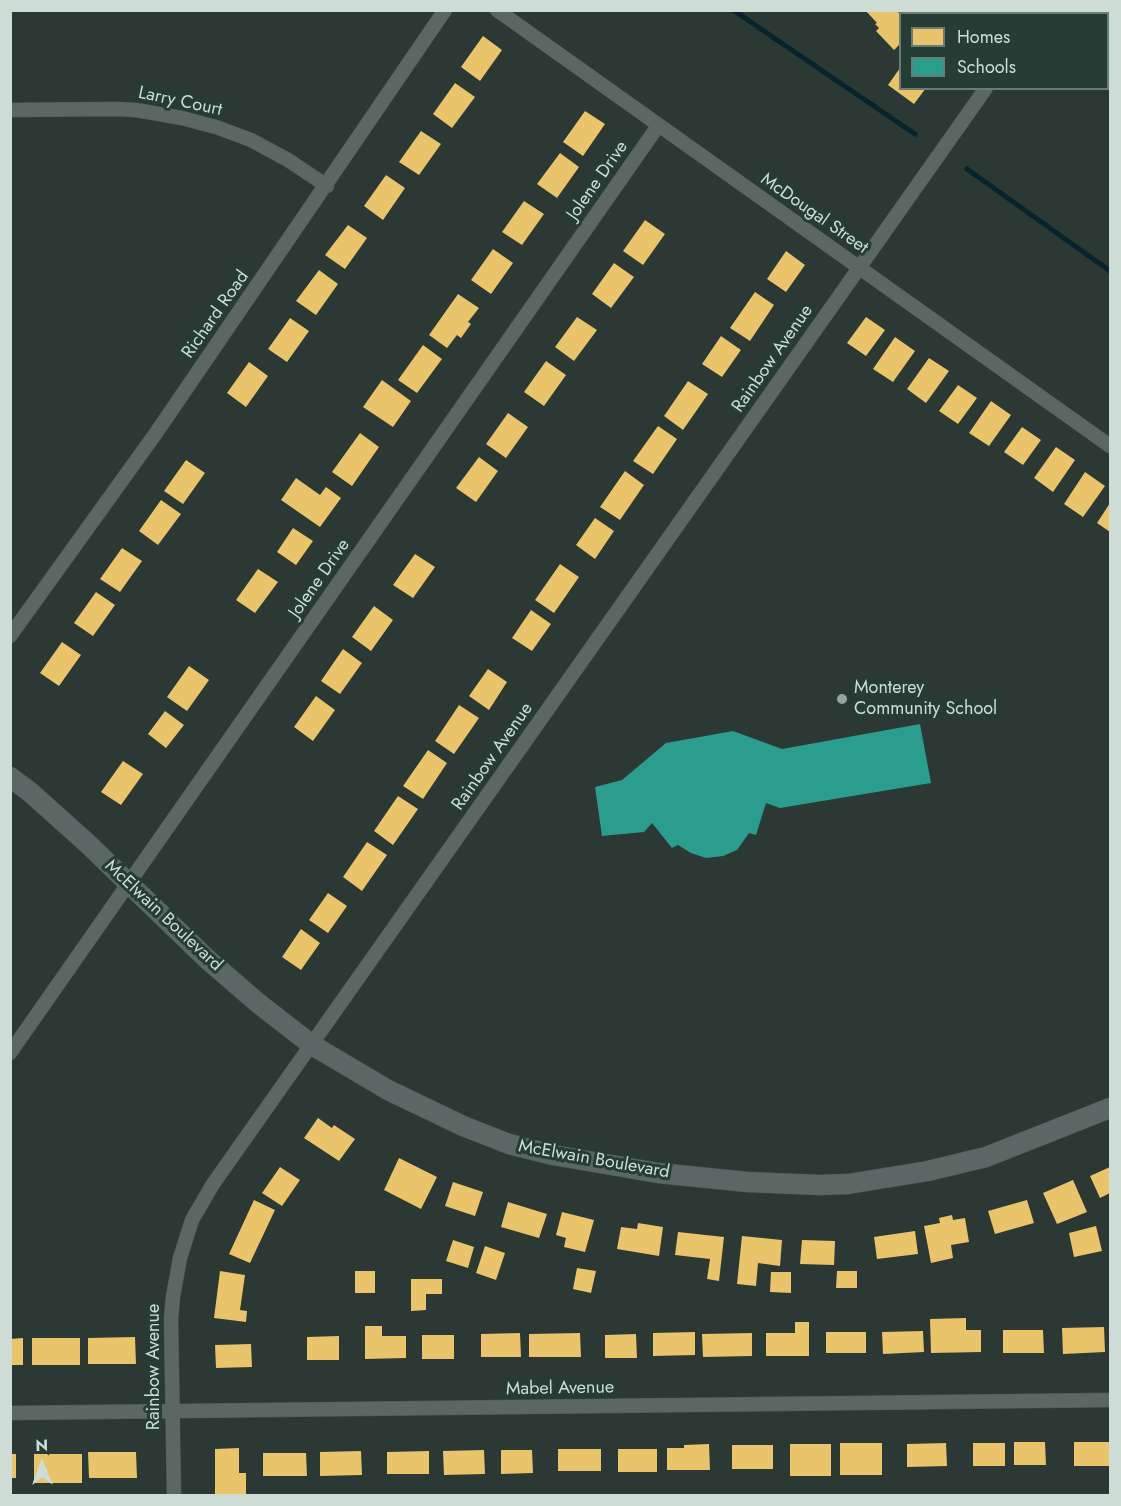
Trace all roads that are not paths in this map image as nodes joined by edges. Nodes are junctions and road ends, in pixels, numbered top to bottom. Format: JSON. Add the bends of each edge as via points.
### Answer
{"nodes":[{"id":1,"x":445,"y":10,"type":"edge"},
{"id":2,"x":497,"y":10,"type":"edge"},
{"id":3,"x":985,"y":90,"type":"edge"},
{"id":4,"x":10,"y":110,"type":"edge"},
{"id":5,"x":658,"y":126,"type":"junction"},
{"id":6,"x":327,"y":186,"type":"junction"},
{"id":7,"x":858,"y":268,"type":"junction"},
{"id":8,"x":1110,"y":446,"type":"edge"},
{"id":9,"x":10,"y":636,"type":"edge"},
{"id":10,"x":10,"y":777,"type":"edge"},
{"id":11,"x":129,"y":885,"type":"junction"},
{"id":12,"x":312,"y":1045,"type":"junction"},
{"id":13,"x":10,"y":1053,"type":"edge"},
{"id":14,"x":1110,"y":1107,"type":"edge"},
{"id":15,"x":1110,"y":1400,"type":"edge"},
{"id":16,"x":172,"y":1412,"type":"junction"},
{"id":17,"x":10,"y":1413,"type":"edge"},
{"id":18,"x":174,"y":1496,"type":"edge"}],
"edges":[{"from":1,"to":6,"type":"street","name":"Richard Road"},
{"from":2,"to":5,"type":"street","name":"McDougal Street"},
{"from":3,"to":7,"type":"street","name":"Rainbow Avenue"},
{"from":4,"to":6,"type":"street","name":"Larry Court","via":[[126,109],[182,118],[251,140]]},
{"from":5,"to":7,"type":"street","name":"McDougal Street"},
{"from":5,"to":11,"type":"street","name":"Jolene Drive"},
{"from":6,"to":9,"type":"street","name":"Richard Road"},
{"from":7,"to":8,"type":"street","name":"McDougal Street"},
{"from":7,"to":12,"type":"street","name":"Rainbow Avenue"},
{"from":10,"to":11,"type":"street","name":"McElwain Boulevard"},
{"from":11,"to":12,"type":"street","name":"McElwain Boulevard","via":[[258,1003]]},
{"from":11,"to":13,"type":"street","name":"Jolene Drive"},
{"from":12,"to":14,"type":"street","name":"McElwain Boulevard","via":[[408,1100],[509,1144],[658,1173],[747,1182],[848,1184],[928,1172],[986,1157]]},
{"from":12,"to":16,"type":"street","name":"Rainbow Avenue","via":[[213,1184],[192,1220],[180,1258],[172,1308]]},
{"from":15,"to":16,"type":"street","name":"Mabel Avenue"},
{"from":16,"to":17,"type":"street","name":"Mabel Avenue"},
{"from":16,"to":18,"type":"street","name":"Rainbow Avenue"}]}
